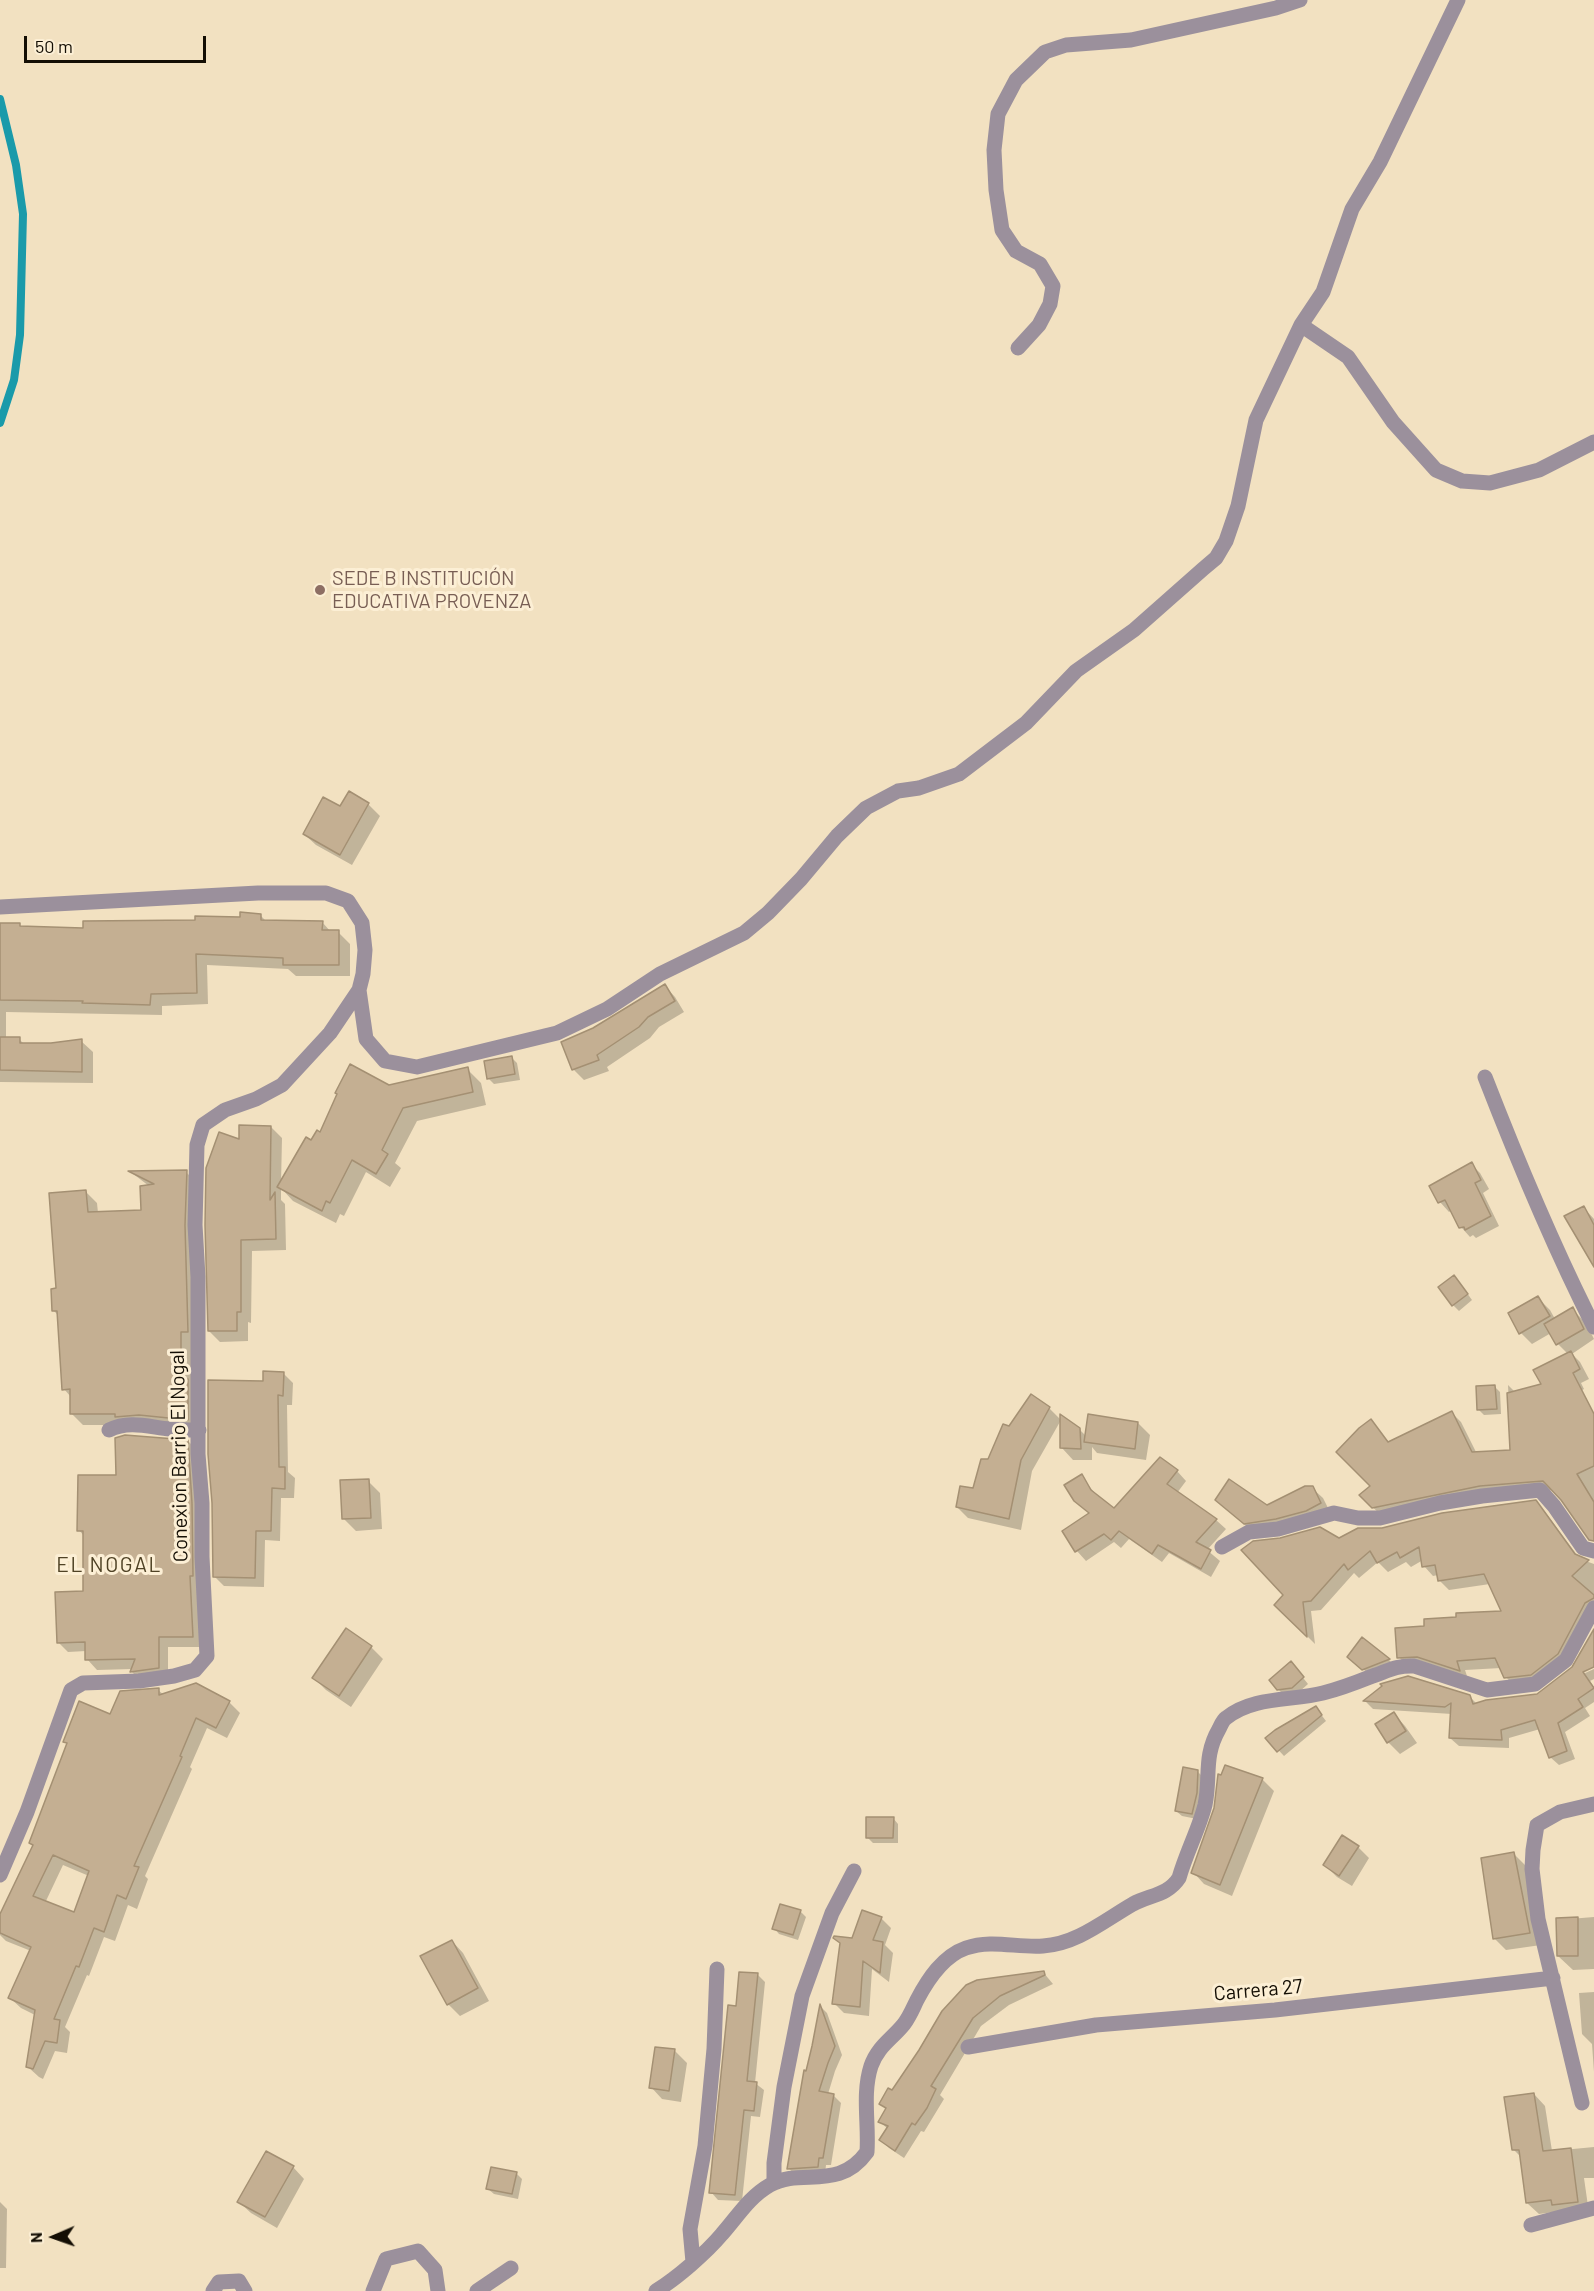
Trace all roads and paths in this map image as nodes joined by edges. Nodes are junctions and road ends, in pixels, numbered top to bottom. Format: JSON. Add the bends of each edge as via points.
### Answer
{"nodes":[{"id":1,"x":1300,"y":0,"type":"edge"},
{"id":2,"x":1458,"y":0,"type":"edge"},
{"id":3,"x":1301,"y":325,"type":"junction"},
{"id":4,"x":1018,"y":348,"type":"dead end"},
{"id":5,"x":1594,"y":442,"type":"edge"},
{"id":6,"x":0,"y":907,"type":"edge"},
{"id":7,"x":359,"y":990,"type":"junction"},
{"id":8,"x":1485,"y":1077,"type":"dead end"},
{"id":9,"x":1594,"y":1327,"type":"edge"},
{"id":10,"x":108,"y":1430,"type":"dead end"},
{"id":11,"x":199,"y":1430,"type":"junction"},
{"id":12,"x":1222,"y":1547,"type":"dead end"},
{"id":13,"x":1594,"y":1551,"type":"edge"},
{"id":14,"x":1594,"y":1608,"type":"edge"},
{"id":15,"x":1594,"y":1804,"type":"edge"},
{"id":16,"x":854,"y":1871,"type":"dead end"},
{"id":17,"x":0,"y":1875,"type":"edge"},
{"id":18,"x":717,"y":1969,"type":"dead end"},
{"id":19,"x":1554,"y":1978,"type":"junction"},
{"id":20,"x":968,"y":2047,"type":"dead end"},
{"id":21,"x":1582,"y":2103,"type":"dead end"},
{"id":22,"x":774,"y":2183,"type":"junction"},
{"id":23,"x":1594,"y":2208,"type":"edge"},
{"id":24,"x":1531,"y":2225,"type":"dead end"},
{"id":25,"x":693,"y":2262,"type":"junction"},
{"id":26,"x":511,"y":2268,"type":"dead end"},
{"id":27,"x":213,"y":2291,"type":"edge"},
{"id":28,"x":245,"y":2291,"type":"edge"},
{"id":29,"x":373,"y":2291,"type":"edge"},
{"id":30,"x":438,"y":2291,"type":"edge"},
{"id":31,"x":477,"y":2291,"type":"edge"},
{"id":32,"x":656,"y":2291,"type":"edge"}],
"edges":[{"from":1,"to":4,"type":"street","via":[[1131,40],[1066,45],[1045,52],[1016,80],[998,114],[994,150],[1002,230],[1016,251],[1040,264],[1053,286],[1050,304],[1039,325]]},
{"from":2,"to":3,"type":"street","via":[[1380,162],[1352,209],[1323,292]]},
{"from":3,"to":5,"type":"street","via":[[1348,357],[1393,422],[1436,470],[1462,481],[1490,483],[1539,470]]},
{"from":3,"to":7,"type":"street","via":[[1256,420],[1238,506],[1216,558],[1134,630],[1076,671],[1026,723],[959,774],[898,791],[866,808],[768,913],[744,933],[660,974],[607,1009],[557,1034],[417,1066],[385,1061],[366,1039]]},
{"from":6,"to":7,"type":"street","via":[[173,896],[326,893],[348,901],[362,923],[365,950]]},
{"from":7,"to":11,"type":"street","name":"Conexion Barrio El Nogal","via":[[330,1033],[282,1085],[256,1100],[225,1110],[203,1125],[195,1176]]},
{"from":8,"to":9,"type":"street","via":[[1521,1171]]},
{"from":10,"to":11,"type":"street","via":[[137,1424]]},
{"from":11,"to":17,"type":"street","name":"Conexion Barrio El Nogal","via":[[207,1656],[195,1670],[174,1676],[83,1683],[71,1690]]},
{"from":12,"to":13,"type":"street","via":[[1249,1532],[1278,1529],[1334,1513],[1380,1518],[1471,1497],[1540,1490],[1583,1548]]},
{"from":14,"to":22,"type":"street","via":[[1566,1660],[1535,1684],[1487,1690],[1405,1665],[1323,1693],[1289,1697],[1225,1718],[1208,1757],[1205,1805],[1174,1886],[1064,1942],[1043,1946],[984,1944],[965,1948],[946,1959],[928,1980],[904,2024],[879,2047],[867,2088],[867,2152],[861,2160],[824,2178]]},
{"from":15,"to":19,"type":"street","via":[[1560,1812],[1537,1825],[1533,1850],[1538,1919]]},
{"from":16,"to":22,"type":"street","via":[[832,1912],[802,1996],[784,2087]]},
{"from":18,"to":25,"type":"street","via":[[705,2146],[690,2229]]},
{"from":19,"to":20,"type":"street","name":"Carrera 27","via":[[1275,2010],[1096,2025]]},
{"from":19,"to":21,"type":"street"},
{"from":22,"to":25,"type":"street","via":[[755,2194]]},
{"from":23,"to":24,"type":"street"},
{"from":25,"to":32,"type":"street"},
{"from":26,"to":31,"type":"street"},
{"from":27,"to":28,"type":"street","via":[[219,2282],[239,2281]]},
{"from":29,"to":30,"type":"street","via":[[386,2259],[418,2251],[435,2270]]}]}
